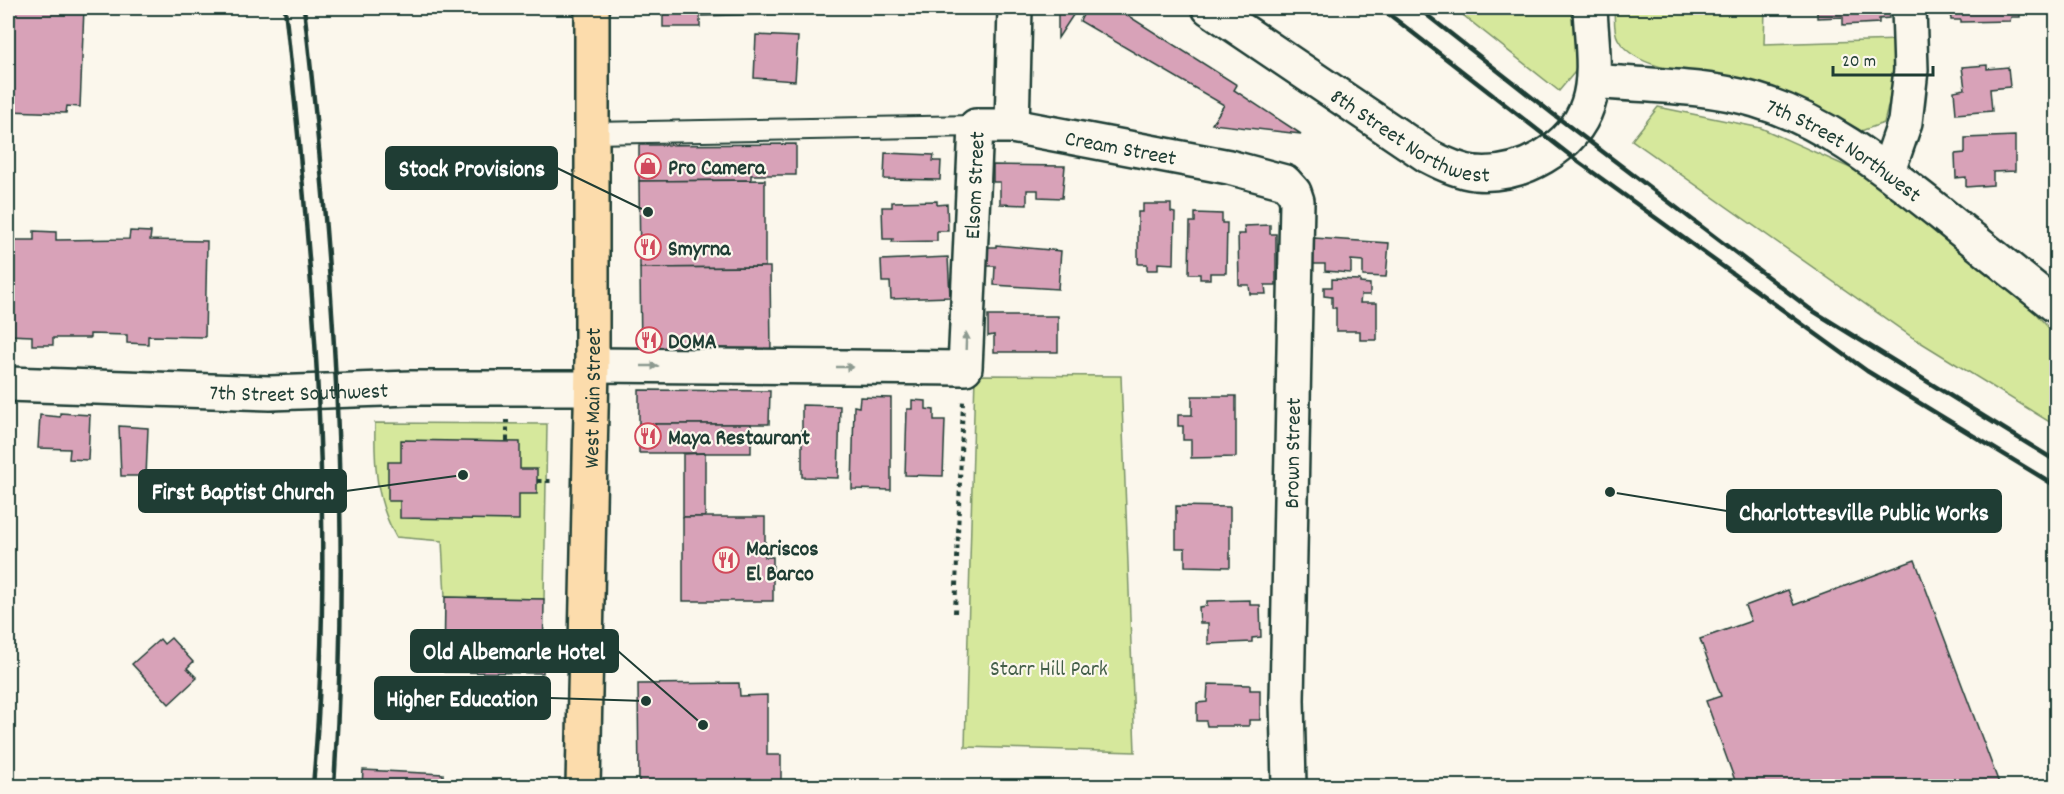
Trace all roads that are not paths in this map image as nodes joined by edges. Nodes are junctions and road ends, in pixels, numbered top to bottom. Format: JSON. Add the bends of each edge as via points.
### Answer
{"nodes":[{"id":1,"x":592,"y":8,"type":"edge"},
{"id":2,"x":1015,"y":8,"type":"edge"},
{"id":3,"x":1209,"y":8,"type":"edge"},
{"id":4,"x":1590,"y":8,"type":"edge"},
{"id":5,"x":1909,"y":8,"type":"edge"},
{"id":6,"x":1593,"y":81,"type":"junction"},
{"id":7,"x":976,"y":126,"type":"junction"},
{"id":8,"x":1012,"y":126,"type":"junction"},
{"id":9,"x":592,"y":133,"type":"junction"},
{"id":10,"x":1229,"y":167,"type":"joint"},
{"id":11,"x":1888,"y":171,"type":"junction"},
{"id":12,"x":2056,"y":306,"type":"edge"},
{"id":13,"x":591,"y":376,"type":"junction"},
{"id":14,"x":8,"y":384,"type":"edge"},
{"id":15,"x":583,"y":786,"type":"edge"},
{"id":16,"x":1289,"y":786,"type":"edge"}],
"edges":[{"from":1,"to":9,"type":"main road","name":"West Main Street"},
{"from":2,"to":8,"type":"street","name":"Elsom Street"},
{"from":3,"to":6,"type":"street","name":"8th Street Northwest","via":[[1428,156],[1448,167],[1475,173],[1508,171],[1555,150],[1574,130],[1588,105]]},
{"from":4,"to":6,"type":"street","name":"8th Street Northwest"},
{"from":5,"to":11,"type":"street","via":[[1911,70],[1905,122]]},
{"from":6,"to":11,"type":"street","name":"7th Street Northwest","via":[[1754,100],[1822,128]]},
{"from":7,"to":8,"type":"street","name":"Elsom Street"},
{"from":7,"to":9,"type":"lane"},
{"from":13,"to":7,"type":"street","name":"Elsom Street","one_way":true,"via":[[949,368]]},
{"from":8,"to":10,"type":"street","name":"Cream Street"},
{"from":9,"to":13,"type":"main road","name":"West Main Street"},
{"from":10,"to":16,"type":"street","name":"Brown Street","via":[[1285,182],[1298,201],[1287,700]]},
{"from":11,"to":12,"type":"street","name":"7th Street Northwest"},
{"from":13,"to":14,"type":"street","name":"7th Street Southwest","via":[[270,393]]},
{"from":13,"to":15,"type":"main road","name":"West Main Street"}]}
